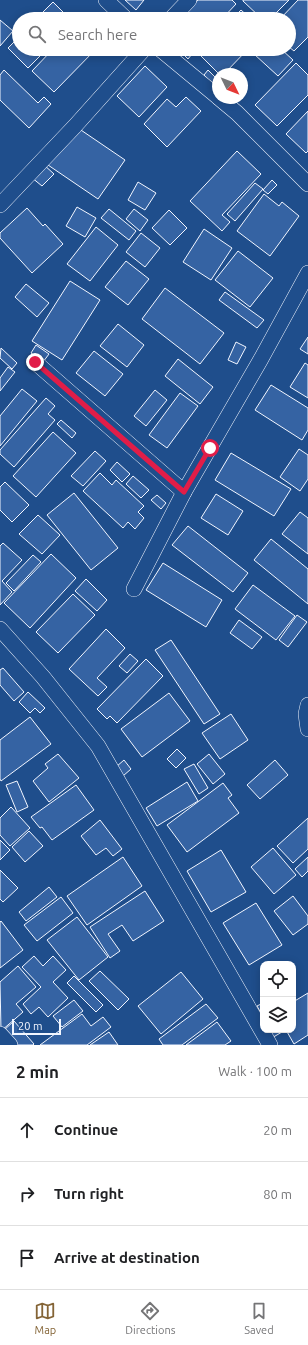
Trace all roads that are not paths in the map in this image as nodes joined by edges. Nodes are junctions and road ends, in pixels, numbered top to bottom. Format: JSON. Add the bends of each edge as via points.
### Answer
{"nodes":[{"id":1,"x":106,"y":0,"type":"edge"},
{"id":2,"x":188,"y":0,"type":"edge"},
{"id":3,"x":119,"y":12,"type":"edge"},
{"id":4,"x":177,"y":12,"type":"edge"},
{"id":5,"x":138,"y":56,"type":"edge"},
{"id":6,"x":168,"y":56,"type":"edge"},
{"id":7,"x":212,"y":93,"type":"edge"},
{"id":8,"x":226,"y":104,"type":"edge"},
{"id":9,"x":308,"y":184,"type":"edge"},
{"id":10,"x":0,"y":205,"type":"edge"},
{"id":11,"x":308,"y":273,"type":"edge"},
{"id":12,"x":35,"y":362,"type":"dead end"},
{"id":13,"x":184,"y":492,"type":"junction"},
{"id":14,"x":134,"y":589,"type":"dead end"},
{"id":15,"x":0,"y":629,"type":"edge"},
{"id":16,"x":308,"y":705,"type":"edge"},
{"id":17,"x":308,"y":729,"type":"edge"},
{"id":18,"x":0,"y":1034,"type":"edge"},
{"id":19,"x":10,"y":1045,"type":"edge"},
{"id":20,"x":270,"y":1045,"type":"edge"}],
"edges":[{"from":1,"to":3,"type":"street"},
{"from":2,"to":4,"type":"street"},
{"from":5,"to":10,"type":"street"},
{"from":6,"to":7,"type":"street"},
{"from":8,"to":9,"type":"street"},
{"from":11,"to":13,"type":"street"},
{"from":12,"to":13,"type":"street"},
{"from":13,"to":14,"type":"street"},
{"from":15,"to":20,"type":"street","via":[[43,677],[98,746]]},
{"from":16,"to":17,"type":"street"},
{"from":18,"to":19,"type":"street"}]}
